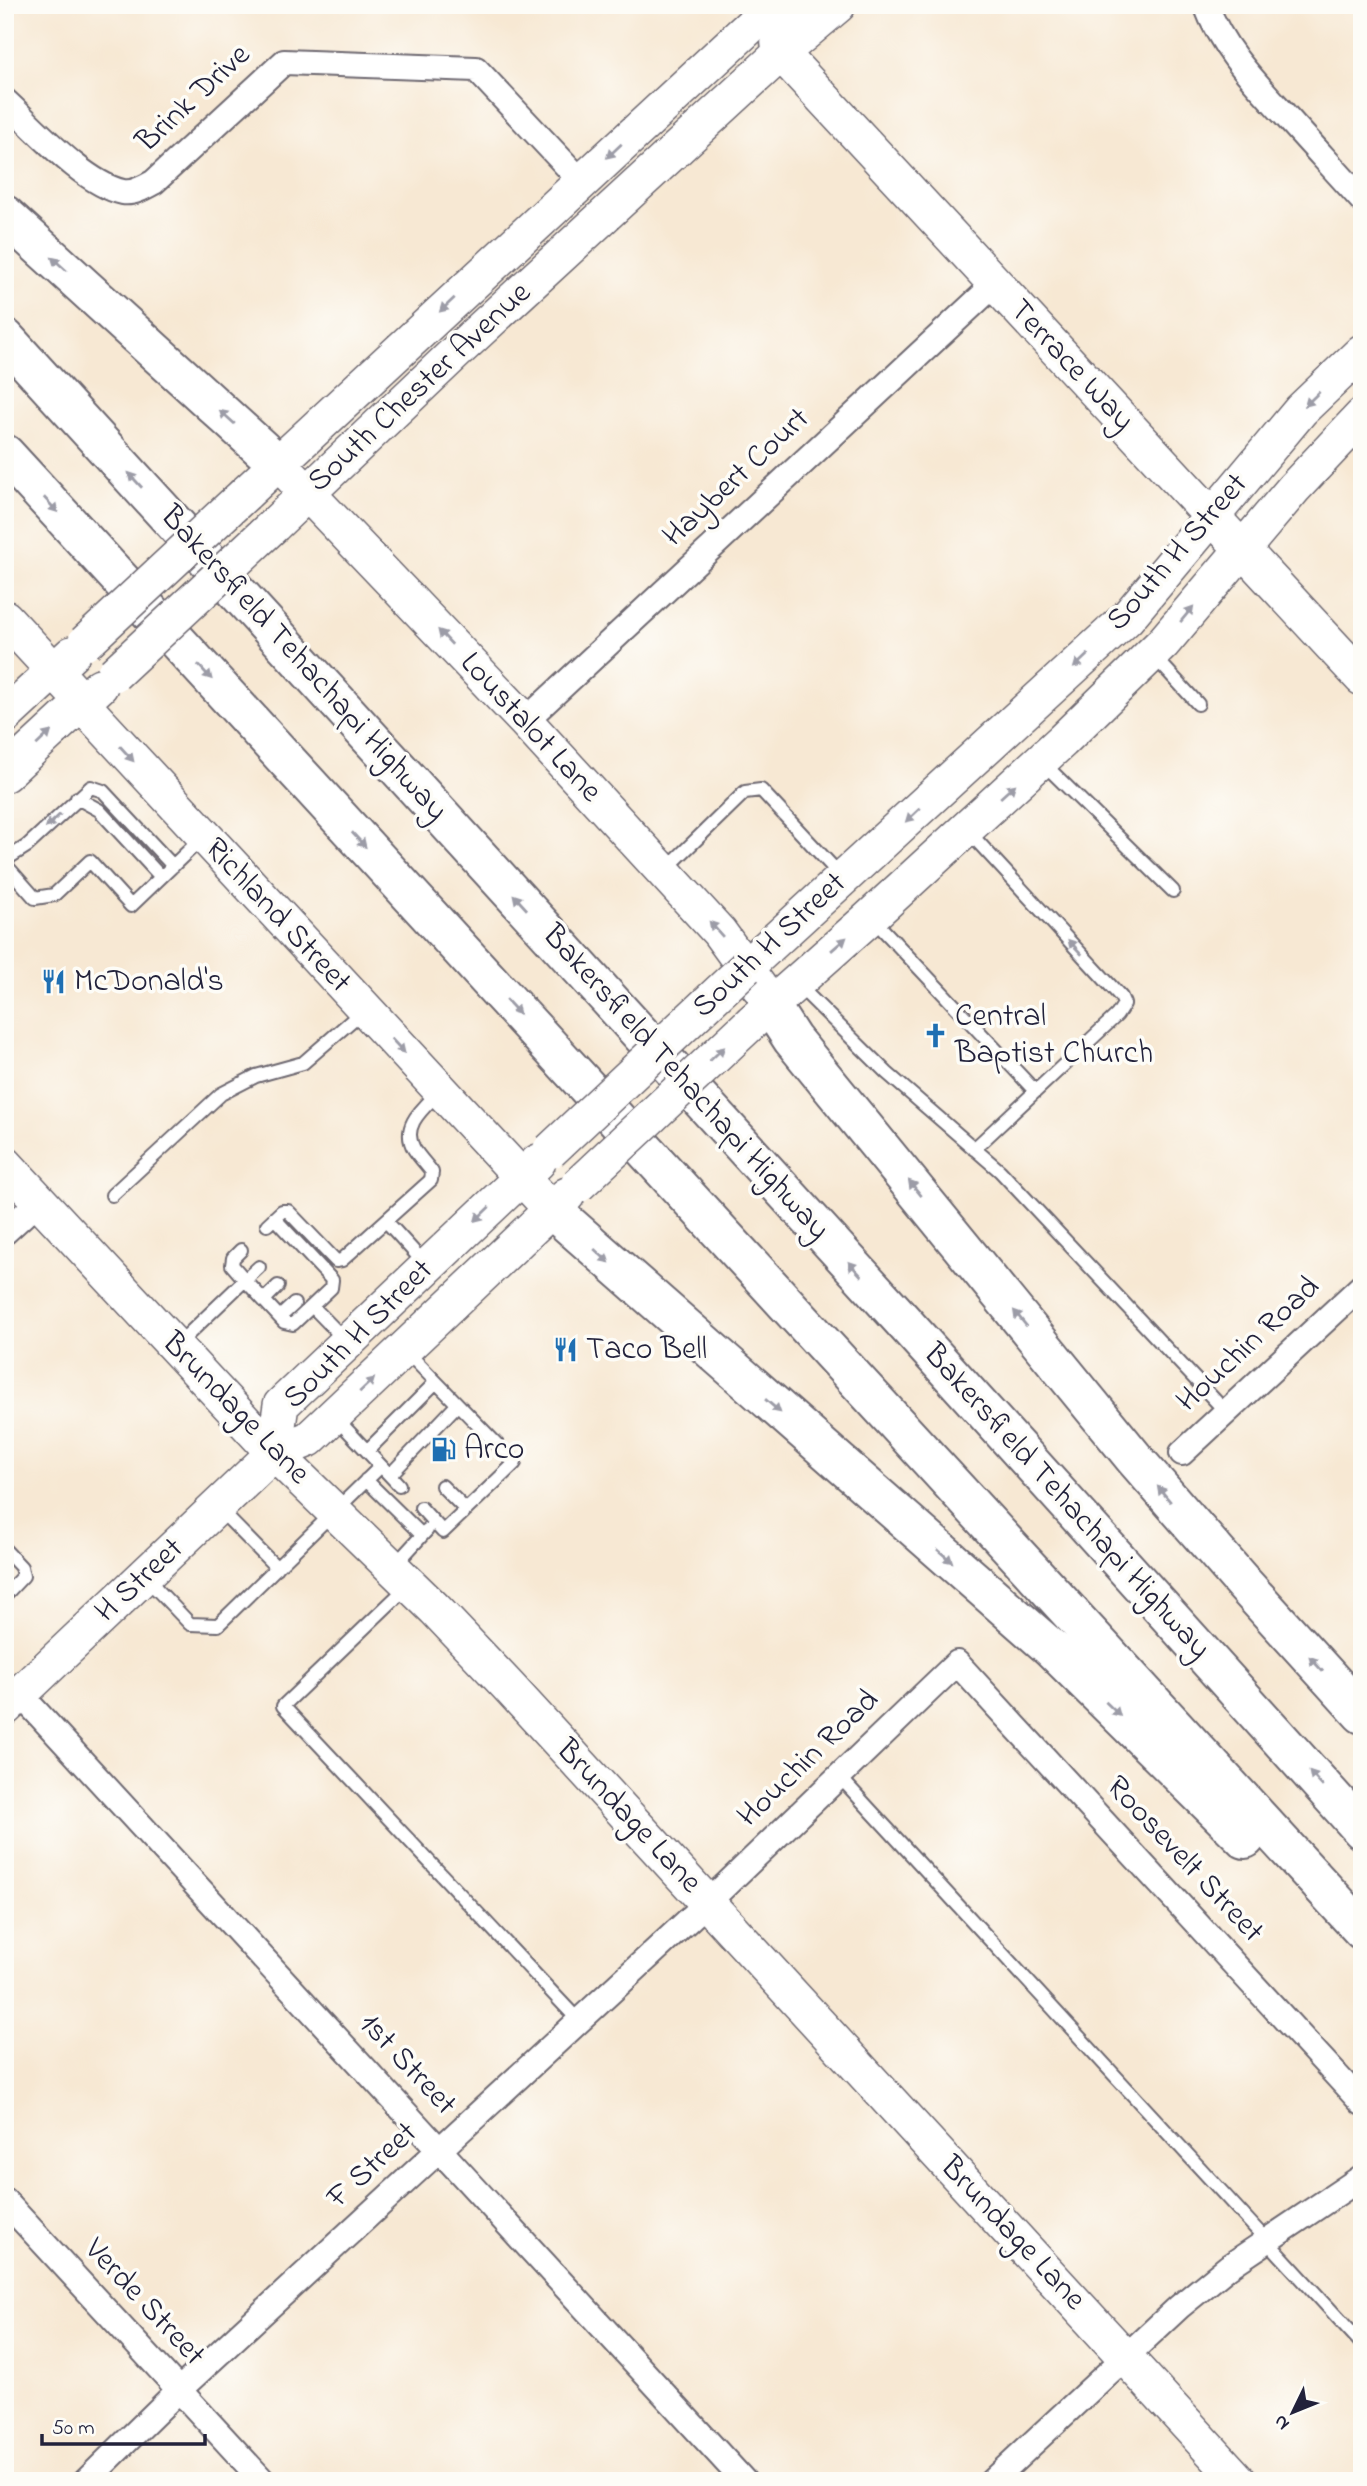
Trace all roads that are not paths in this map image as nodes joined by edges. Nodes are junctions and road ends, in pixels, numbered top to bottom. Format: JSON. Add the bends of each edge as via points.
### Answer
{"nodes":[{"id":1,"x":801,"y":5,"type":"edge"},
{"id":2,"x":838,"y":5,"type":"edge"},
{"id":3,"x":1206,"y":5,"type":"edge"},
{"id":4,"x":755,"y":11,"type":"edge"},
{"id":5,"x":782,"y":53,"type":"junction"},
{"id":6,"x":5,"y":101,"type":"edge"},
{"id":7,"x":581,"y":181,"type":"junction"},
{"id":8,"x":1362,"y":200,"type":"edge"},
{"id":9,"x":614,"y":207,"type":"junction"},
{"id":10,"x":5,"y":215,"type":"edge"},
{"id":11,"x":995,"y":284,"type":"junction"},
{"id":12,"x":5,"y":338,"type":"edge"},
{"id":13,"x":1362,"y":352,"type":"edge"},
{"id":14,"x":455,"y":353,"type":"junction"},
{"id":15,"x":1362,"y":416,"type":"edge"},
{"id":16,"x":5,"y":454,"type":"edge"},
{"id":17,"x":277,"y":463,"type":"junction"},
{"id":18,"x":308,"y":492,"type":"junction"},
{"id":19,"x":1212,"y":516,"type":"junction"},
{"id":20,"x":1242,"y":549,"type":"junction"},
{"id":21,"x":5,"y":618,"type":"edge"},
{"id":22,"x":1152,"y":653,"type":"junction"},
{"id":23,"x":54,"y":671,"type":"junction"},
{"id":24,"x":1362,"y":678,"type":"edge"},
{"id":25,"x":83,"y":702,"type":"junction"},
{"id":26,"x":1198,"y":704,"type":"dead end"},
{"id":27,"x":5,"y":716,"type":"edge"},
{"id":28,"x":525,"y":722,"type":"junction"},
{"id":29,"x":1041,"y":760,"type":"junction"},
{"id":30,"x":5,"y":774,"type":"edge"},
{"id":31,"x":78,"y":798,"type":"junction"},
{"id":32,"x":966,"y":829,"type":"junction"},
{"id":33,"x":203,"y":837,"type":"junction"},
{"id":34,"x":5,"y":862,"type":"edge"},
{"id":35,"x":173,"y":866,"type":"junction"},
{"id":36,"x":663,"y":871,"type":"junction"},
{"id":37,"x":161,"y":877,"type":"junction"},
{"id":38,"x":843,"y":879,"type":"junction"},
{"id":39,"x":1172,"y":891,"type":"dead end"},
{"id":40,"x":871,"y":916,"type":"junction"},
{"id":41,"x":746,"y":967,"type":"junction"},
{"id":42,"x":772,"y":1003,"type":"junction"},
{"id":43,"x":364,"y":1010,"type":"junction"},
{"id":44,"x":440,"y":1091,"type":"junction"},
{"id":45,"x":1035,"y":1091,"type":"junction"},
{"id":46,"x":974,"y":1149,"type":"junction"},
{"id":47,"x":5,"y":1164,"type":"edge"},
{"id":48,"x":521,"y":1177,"type":"junction"},
{"id":49,"x":112,"y":1195,"type":"dead end"},
{"id":50,"x":565,"y":1197,"type":"junction"},
{"id":51,"x":39,"y":1201,"type":"junction"},
{"id":52,"x":386,"y":1221,"type":"junction"},
{"id":53,"x":5,"y":1232,"type":"edge"},
{"id":54,"x":241,"y":1250,"type":"dead end"},
{"id":55,"x":428,"y":1266,"type":"junction"},
{"id":56,"x":259,"y":1267,"type":"dead end"},
{"id":57,"x":245,"y":1280,"type":"junction"},
{"id":58,"x":278,"y":1286,"type":"dead end"},
{"id":59,"x":1362,"y":1286,"type":"edge"},
{"id":60,"x":264,"y":1300,"type":"junction"},
{"id":61,"x":294,"y":1304,"type":"dead end"},
{"id":62,"x":312,"y":1306,"type":"junction"},
{"id":63,"x":280,"y":1317,"type":"junction"},
{"id":64,"x":347,"y":1343,"type":"junction"},
{"id":65,"x":174,"y":1347,"type":"junction"},
{"id":66,"x":404,"y":1350,"type":"junction"},
{"id":67,"x":436,"y":1382,"type":"junction"},
{"id":68,"x":457,"y":1405,"type":"junction"},
{"id":69,"x":1226,"y":1412,"type":"junction"},
{"id":70,"x":334,"y":1416,"type":"junction"},
{"id":71,"x":367,"y":1451,"type":"junction"},
{"id":72,"x":274,"y":1453,"type":"junction"},
{"id":73,"x":1182,"y":1453,"type":"dead end"},
{"id":74,"x":410,"y":1454,"type":"junction"},
{"id":75,"x":420,"y":1464,"type":"dead end"},
{"id":76,"x":385,"y":1470,"type":"junction"},
{"id":77,"x":366,"y":1480,"type":"junction"},
{"id":78,"x":399,"y":1485,"type":"dead end"},
{"id":79,"x":442,"y":1486,"type":"dead end"},
{"id":80,"x":218,"y":1507,"type":"junction"},
{"id":81,"x":421,"y":1508,"type":"dead end"},
{"id":82,"x":466,"y":1510,"type":"junction"},
{"id":83,"x":336,"y":1511,"type":"junction"},
{"id":84,"x":434,"y":1522,"type":"junction"},
{"id":85,"x":422,"y":1535,"type":"junction"},
{"id":86,"x":5,"y":1550,"type":"edge"},
{"id":87,"x":277,"y":1568,"type":"junction"},
{"id":88,"x":144,"y":1576,"type":"junction"},
{"id":89,"x":401,"y":1576,"type":"junction"},
{"id":90,"x":5,"y":1595,"type":"edge"},
{"id":91,"x":957,"y":1663,"type":"joint"},
{"id":92,"x":13,"y":1701,"type":"edge"},
{"id":93,"x":1362,"y":1714,"type":"edge"},
{"id":94,"x":839,"y":1776,"type":"junction"},
{"id":95,"x":1362,"y":1830,"type":"edge"},
{"id":96,"x":708,"y":1903,"type":"junction"},
{"id":97,"x":1362,"y":1930,"type":"edge"},
{"id":98,"x":1362,"y":1953,"type":"edge"},
{"id":99,"x":579,"y":2021,"type":"junction"},
{"id":100,"x":1362,"y":2103,"type":"edge"},
{"id":101,"x":440,"y":2150,"type":"junction"},
{"id":102,"x":1362,"y":2177,"type":"edge"},
{"id":103,"x":5,"y":2201,"type":"edge"},
{"id":104,"x":1268,"y":2241,"type":"junction"},
{"id":105,"x":1362,"y":2344,"type":"edge"},
{"id":106,"x":1126,"y":2357,"type":"junction"},
{"id":107,"x":180,"y":2390,"type":"junction"},
{"id":108,"x":86,"y":2481,"type":"edge"},
{"id":109,"x":262,"y":2481,"type":"edge"},
{"id":110,"x":744,"y":2481,"type":"edge"},
{"id":111,"x":992,"y":2481,"type":"edge"},
{"id":112,"x":1239,"y":2481,"type":"edge"}],
"edges":[{"from":1,"to":5,"type":"main road","via":[[779,33]]},
{"from":2,"to":5,"type":"main road","name":"South Chester Avenue"},
{"from":3,"to":8,"type":"street","via":[[1240,65]]},
{"from":4,"to":7,"type":"main road","name":"South Chester Avenue","one_way":true},
{"from":4,"to":9,"type":"main road","via":[[754,38],[735,68],[623,179]]},
{"from":5,"to":9,"type":"main road","name":"South Chester Avenue"},
{"from":5,"to":11,"type":"main road","name":"Terrace Way"},
{"from":6,"to":7,"type":"street","name":"Brink Drive","via":[[90,179],[124,192],[154,182],[284,62],[476,69]]},
{"from":7,"to":14,"type":"main road","via":[[573,214],[554,241],[474,320]]},
{"from":7,"to":17,"type":"main road","name":"South Chester Avenue","one_way":true},
{"from":9,"to":14,"type":"main road","name":"South Chester Avenue"},
{"from":17,"to":10,"type":"highway","one_way":true},
{"from":11,"to":19,"type":"main road","name":"Terrace Way"},
{"from":11,"to":28,"type":"street","name":"Haybert Court"},
{"from":95,"to":12,"type":"highway","name":"Bakersfield Tehachapi Highway","one_way":true},
{"from":13,"to":19,"type":"main road","name":"South H Street","one_way":true,"via":[[1301,410]]},
{"from":14,"to":18,"type":"main road","name":"South Chester Avenue"},
{"from":15,"to":20,"type":"main road","name":"South H Street"},
{"from":16,"to":97,"type":"highway","one_way":true},
{"from":17,"to":18,"type":"main road","name":"Loustalot Lane"},
{"from":17,"to":23,"type":"main road","name":"South Chester Avenue","bridge":true},
{"from":18,"to":25,"type":"main road","name":"South Chester Avenue","bridge":true},
{"from":28,"to":18,"type":"main road","name":"Loustalot Lane","one_way":true},
{"from":19,"to":20,"type":"main road","name":"Terrace Way"},
{"from":19,"to":38,"type":"main road","name":"South H Street","one_way":true,"via":[[1127,618]]},
{"from":22,"to":20,"type":"main road","name":"South H Street","one_way":true},
{"from":20,"to":24,"type":"main road","name":"Terrace Way"},
{"from":21,"to":23,"type":"main road","name":"Richland Street"},
{"from":22,"to":26,"type":"lane"},
{"from":22,"to":29,"type":"main road","name":"South H Street"},
{"from":23,"to":25,"type":"main road","name":"Richland Street"},
{"from":23,"to":27,"type":"main road","name":"South Chester Avenue"},
{"from":30,"to":25,"type":"main road","name":"South Chester Avenue","one_way":true},
{"from":25,"to":33,"type":"main road","name":"Richland Street","one_way":true},
{"from":28,"to":36,"type":"main road","name":"Loustalot Lane"},
{"from":32,"to":29,"type":"main road","name":"South H Street","one_way":true},
{"from":29,"to":39,"type":"lane"},
{"from":31,"to":34,"type":"lane","one_way":true},
{"from":31,"to":35,"type":"lane","via":[[91,787],[103,791]]},
{"from":31,"to":37,"type":"lane","via":[[99,810]]},
{"from":32,"to":40,"type":"main road","name":"South H Street"},
{"from":45,"to":32,"type":"lane","one_way":true,"via":[[1124,1004]]},
{"from":33,"to":35,"type":"lane"},
{"from":33,"to":43,"type":"main road","name":"Richland Street"},
{"from":34,"to":37,"type":"lane","via":[[35,898],[54,895],[90,860],[131,906]]},
{"from":35,"to":37,"type":"lane"},
{"from":36,"to":38,"type":"lane","via":[[745,792],[761,790]]},
{"from":41,"to":36,"type":"main road","name":"Loustalot Lane","one_way":true},
{"from":38,"to":41,"type":"main road","name":"South H Street"},
{"from":42,"to":40,"type":"main road","name":"South H Street","one_way":true},
{"from":40,"to":45,"type":"lane"},
{"from":41,"to":42,"type":"main road","name":"Loustalot Lane"},
{"from":41,"to":48,"type":"main road","name":"South H Street","bridge":true},
{"from":42,"to":46,"type":"lane","via":[[887,1073]]},
{"from":50,"to":42,"type":"main road","name":"South H Street","one_way":true,"bridge":true},
{"from":93,"to":42,"type":"highway","one_way":true,"via":[[1134,1458],[792,1039]]},
{"from":43,"to":44,"type":"main road","name":"Richland Street","one_way":true},
{"from":43,"to":49,"type":"lane","via":[[303,1063],[256,1076],[221,1094]]},
{"from":44,"to":48,"type":"main road","name":"Richland Street"},
{"from":44,"to":52,"type":"lane","via":[[416,1116],[409,1137],[432,1172],[431,1180]]},
{"from":45,"to":46,"type":"lane"},
{"from":46,"to":69,"type":"lane","via":[[1000,1171]]},
{"from":47,"to":51,"type":"main road","name":"Brundage Lane"},
{"from":48,"to":50,"type":"main road","name":"Richland Street"},
{"from":48,"to":55,"type":"main road","name":"South H Street","one_way":true},
{"from":50,"to":66,"type":"main road","name":"South H Street"},
{"from":50,"to":98,"type":"highway","one_way":true,"via":[[1051,1648]]},
{"from":51,"to":53,"type":"street"},
{"from":51,"to":65,"type":"main road","name":"Brundage Lane"},
{"from":52,"to":55,"type":"lane"},
{"from":52,"to":62,"type":"lane","via":[[342,1260],[335,1261],[288,1212],[282,1211],[270,1222],[322,1277],[332,1280],[331,1288]]},
{"from":54,"to":57,"type":"lane","via":[[232,1265]]},
{"from":55,"to":64,"type":"main road","name":"South H Street"},
{"from":56,"to":57,"type":"lane"},
{"from":57,"to":60,"type":"lane"},
{"from":57,"to":65,"type":"lane"},
{"from":58,"to":60,"type":"lane"},
{"from":59,"to":69,"type":"street","name":"Houchin Road"},
{"from":60,"to":63,"type":"lane"},
{"from":61,"to":63,"type":"lane"},
{"from":62,"to":63,"type":"lane","via":[[293,1324]]},
{"from":62,"to":64,"type":"lane"},
{"from":64,"to":72,"type":"main road","name":"South H Street","via":[[281,1405]]},
{"from":65,"to":72,"type":"main road","name":"Brundage Lane"},
{"from":66,"to":67,"type":"lane"},
{"from":70,"to":66,"type":"main road","name":"South H Street","one_way":true},
{"from":67,"to":68,"type":"lane"},
{"from":67,"to":71,"type":"lane"},
{"from":68,"to":74,"type":"lane"},
{"from":68,"to":82,"type":"lane","via":[[515,1463]]},
{"from":69,"to":73,"type":"street","name":"Houchin Road"},
{"from":70,"to":71,"type":"lane"},
{"from":70,"to":72,"type":"main road","name":"South H Street","via":[[309,1439]]},
{"from":71,"to":76,"type":"lane"},
{"from":72,"to":80,"type":"main road","name":"H Street"},
{"from":72,"to":83,"type":"main road","name":"Brundage Lane"},
{"from":74,"to":75,"type":"lane"},
{"from":74,"to":76,"type":"lane"},
{"from":76,"to":77,"type":"lane"},
{"from":76,"to":78,"type":"lane"},
{"from":77,"to":83,"type":"lane"},
{"from":77,"to":85,"type":"lane"},
{"from":79,"to":82,"type":"lane"},
{"from":80,"to":87,"type":"lane"},
{"from":80,"to":88,"type":"main road","name":"H Street"},
{"from":81,"to":84,"type":"lane"},
{"from":82,"to":84,"type":"lane","via":[[443,1532]]},
{"from":83,"to":87,"type":"lane"},
{"from":83,"to":89,"type":"main road","name":"Brundage Lane"},
{"from":84,"to":85,"type":"lane"},
{"from":85,"to":89,"type":"lane"},
{"from":86,"to":90,"type":"lane","via":[[23,1576]]},
{"from":87,"to":88,"type":"lane","via":[[218,1625],[190,1624]]},
{"from":88,"to":92,"type":"main road","name":"H Street"},
{"from":89,"to":96,"type":"main road","name":"Brundage Lane"},
{"from":89,"to":99,"type":"lane","via":[[284,1706]]},
{"from":91,"to":94,"type":"street","name":"Houchin Road"},
{"from":91,"to":100,"type":"street","name":"Roosevelt Street"},
{"from":92,"to":101,"type":"street","name":"1st Street"},
{"from":94,"to":96,"type":"street","name":"Houchin Road"},
{"from":94,"to":104,"type":"lane"},
{"from":96,"to":99,"type":"street","name":"F Street"},
{"from":96,"to":106,"type":"main road","name":"Brundage Lane"},
{"from":99,"to":101,"type":"street","name":"F Street"},
{"from":101,"to":107,"type":"street","name":"F Street"},
{"from":101,"to":110,"type":"street","name":"1st Street"},
{"from":102,"to":104,"type":"street"},
{"from":103,"to":107,"type":"street","name":"Verde Street"},
{"from":104,"to":105,"type":"lane"},
{"from":104,"to":106,"type":"street","via":[[1179,2307]]},
{"from":106,"to":111,"type":"street"},
{"from":106,"to":112,"type":"main road","name":"Brundage Lane"},
{"from":107,"to":108,"type":"street","name":"F Street"},
{"from":107,"to":109,"type":"street","name":"Verde Street"}]}
